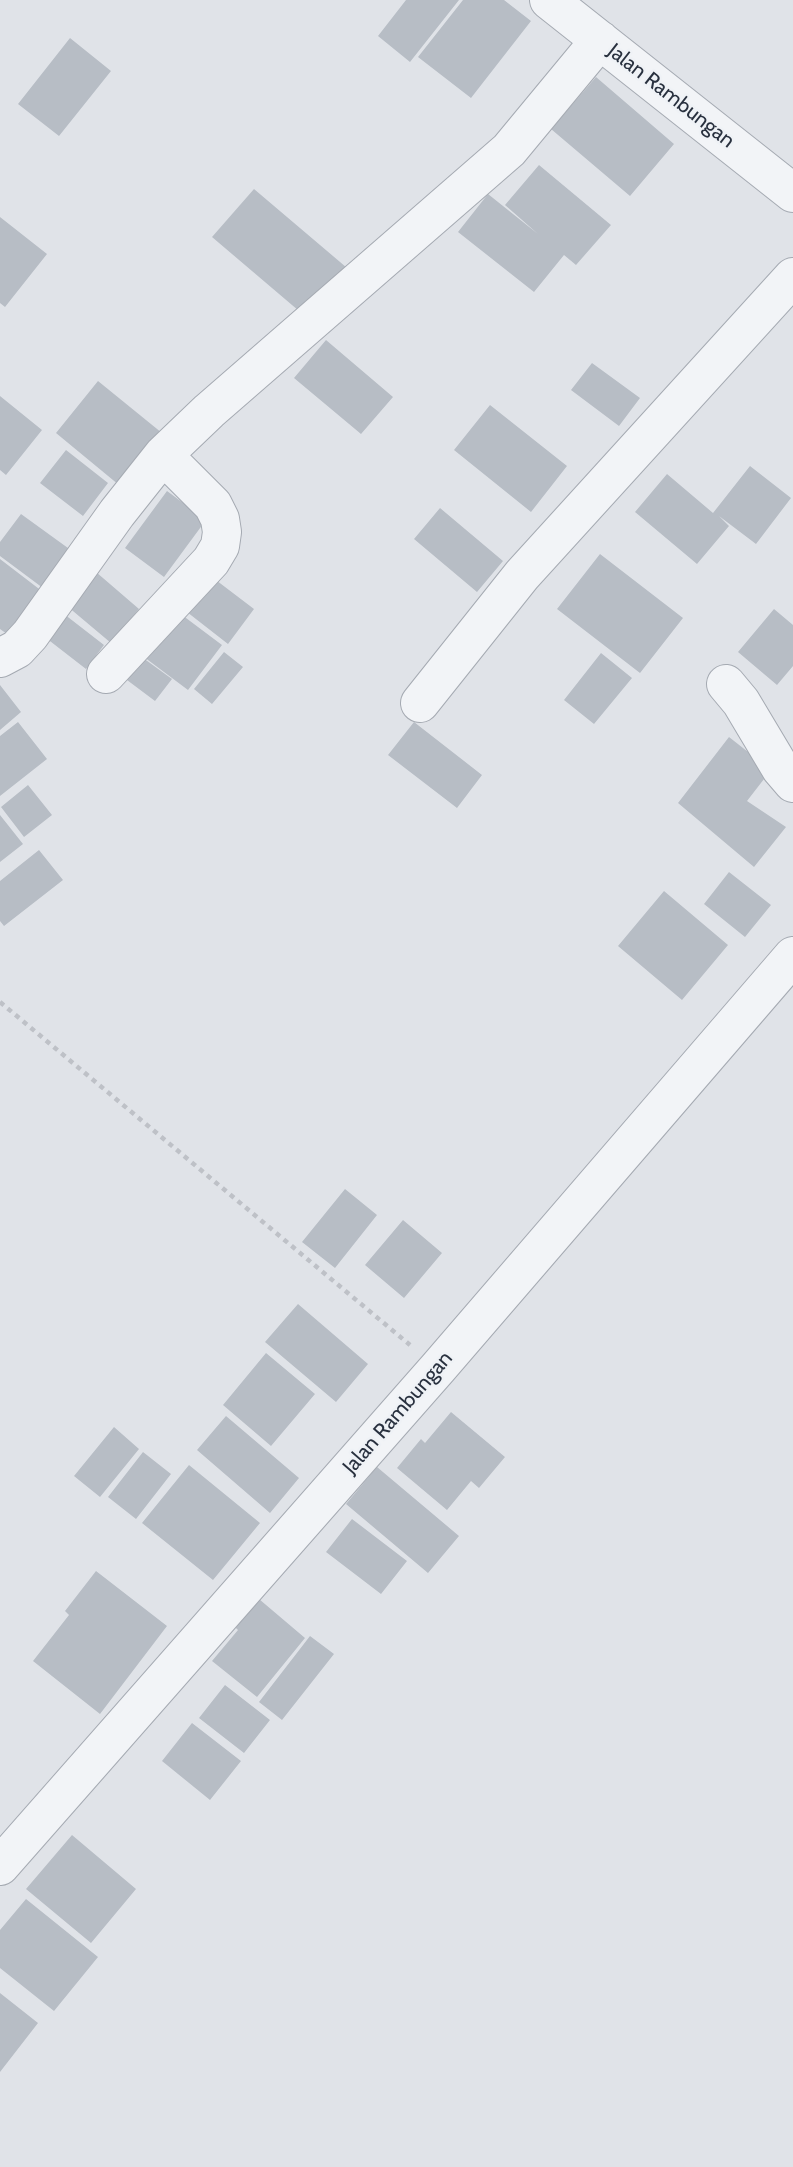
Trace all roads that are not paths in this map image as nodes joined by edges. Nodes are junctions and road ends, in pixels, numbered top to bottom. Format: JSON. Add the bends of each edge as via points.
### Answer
{"nodes":[{"id":1,"x":549,"y":0,"type":"edge"},
{"id":2,"x":600,"y":40,"type":"junction"},
{"id":3,"x":793,"y":193,"type":"edge"},
{"id":4,"x":793,"y":277,"type":"edge"},
{"id":5,"x":163,"y":455,"type":"junction"},
{"id":6,"x":0,"y":658,"type":"edge"},
{"id":7,"x":106,"y":674,"type":"dead end"},
{"id":8,"x":726,"y":684,"type":"dead end"},
{"id":9,"x":420,"y":702,"type":"dead end"},
{"id":10,"x":793,"y":783,"type":"edge"},
{"id":11,"x":793,"y":956,"type":"edge"},
{"id":12,"x":0,"y":1866,"type":"edge"}],
"edges":[{"from":1,"to":2,"type":"street","name":"Jalan Rambungan"},
{"from":2,"to":3,"type":"street","name":"Jalan Rambungan"},
{"from":2,"to":5,"type":"street","via":[[509,150]]},
{"from":4,"to":9,"type":"street","via":[[522,575]]},
{"from":5,"to":6,"type":"street","via":[[30,635]]},
{"from":5,"to":7,"type":"street","via":[[213,505],[220,519],[220,546]]},
{"from":8,"to":10,"type":"street"},
{"from":11,"to":12,"type":"street","name":"Jalan Rambungan"}]}
